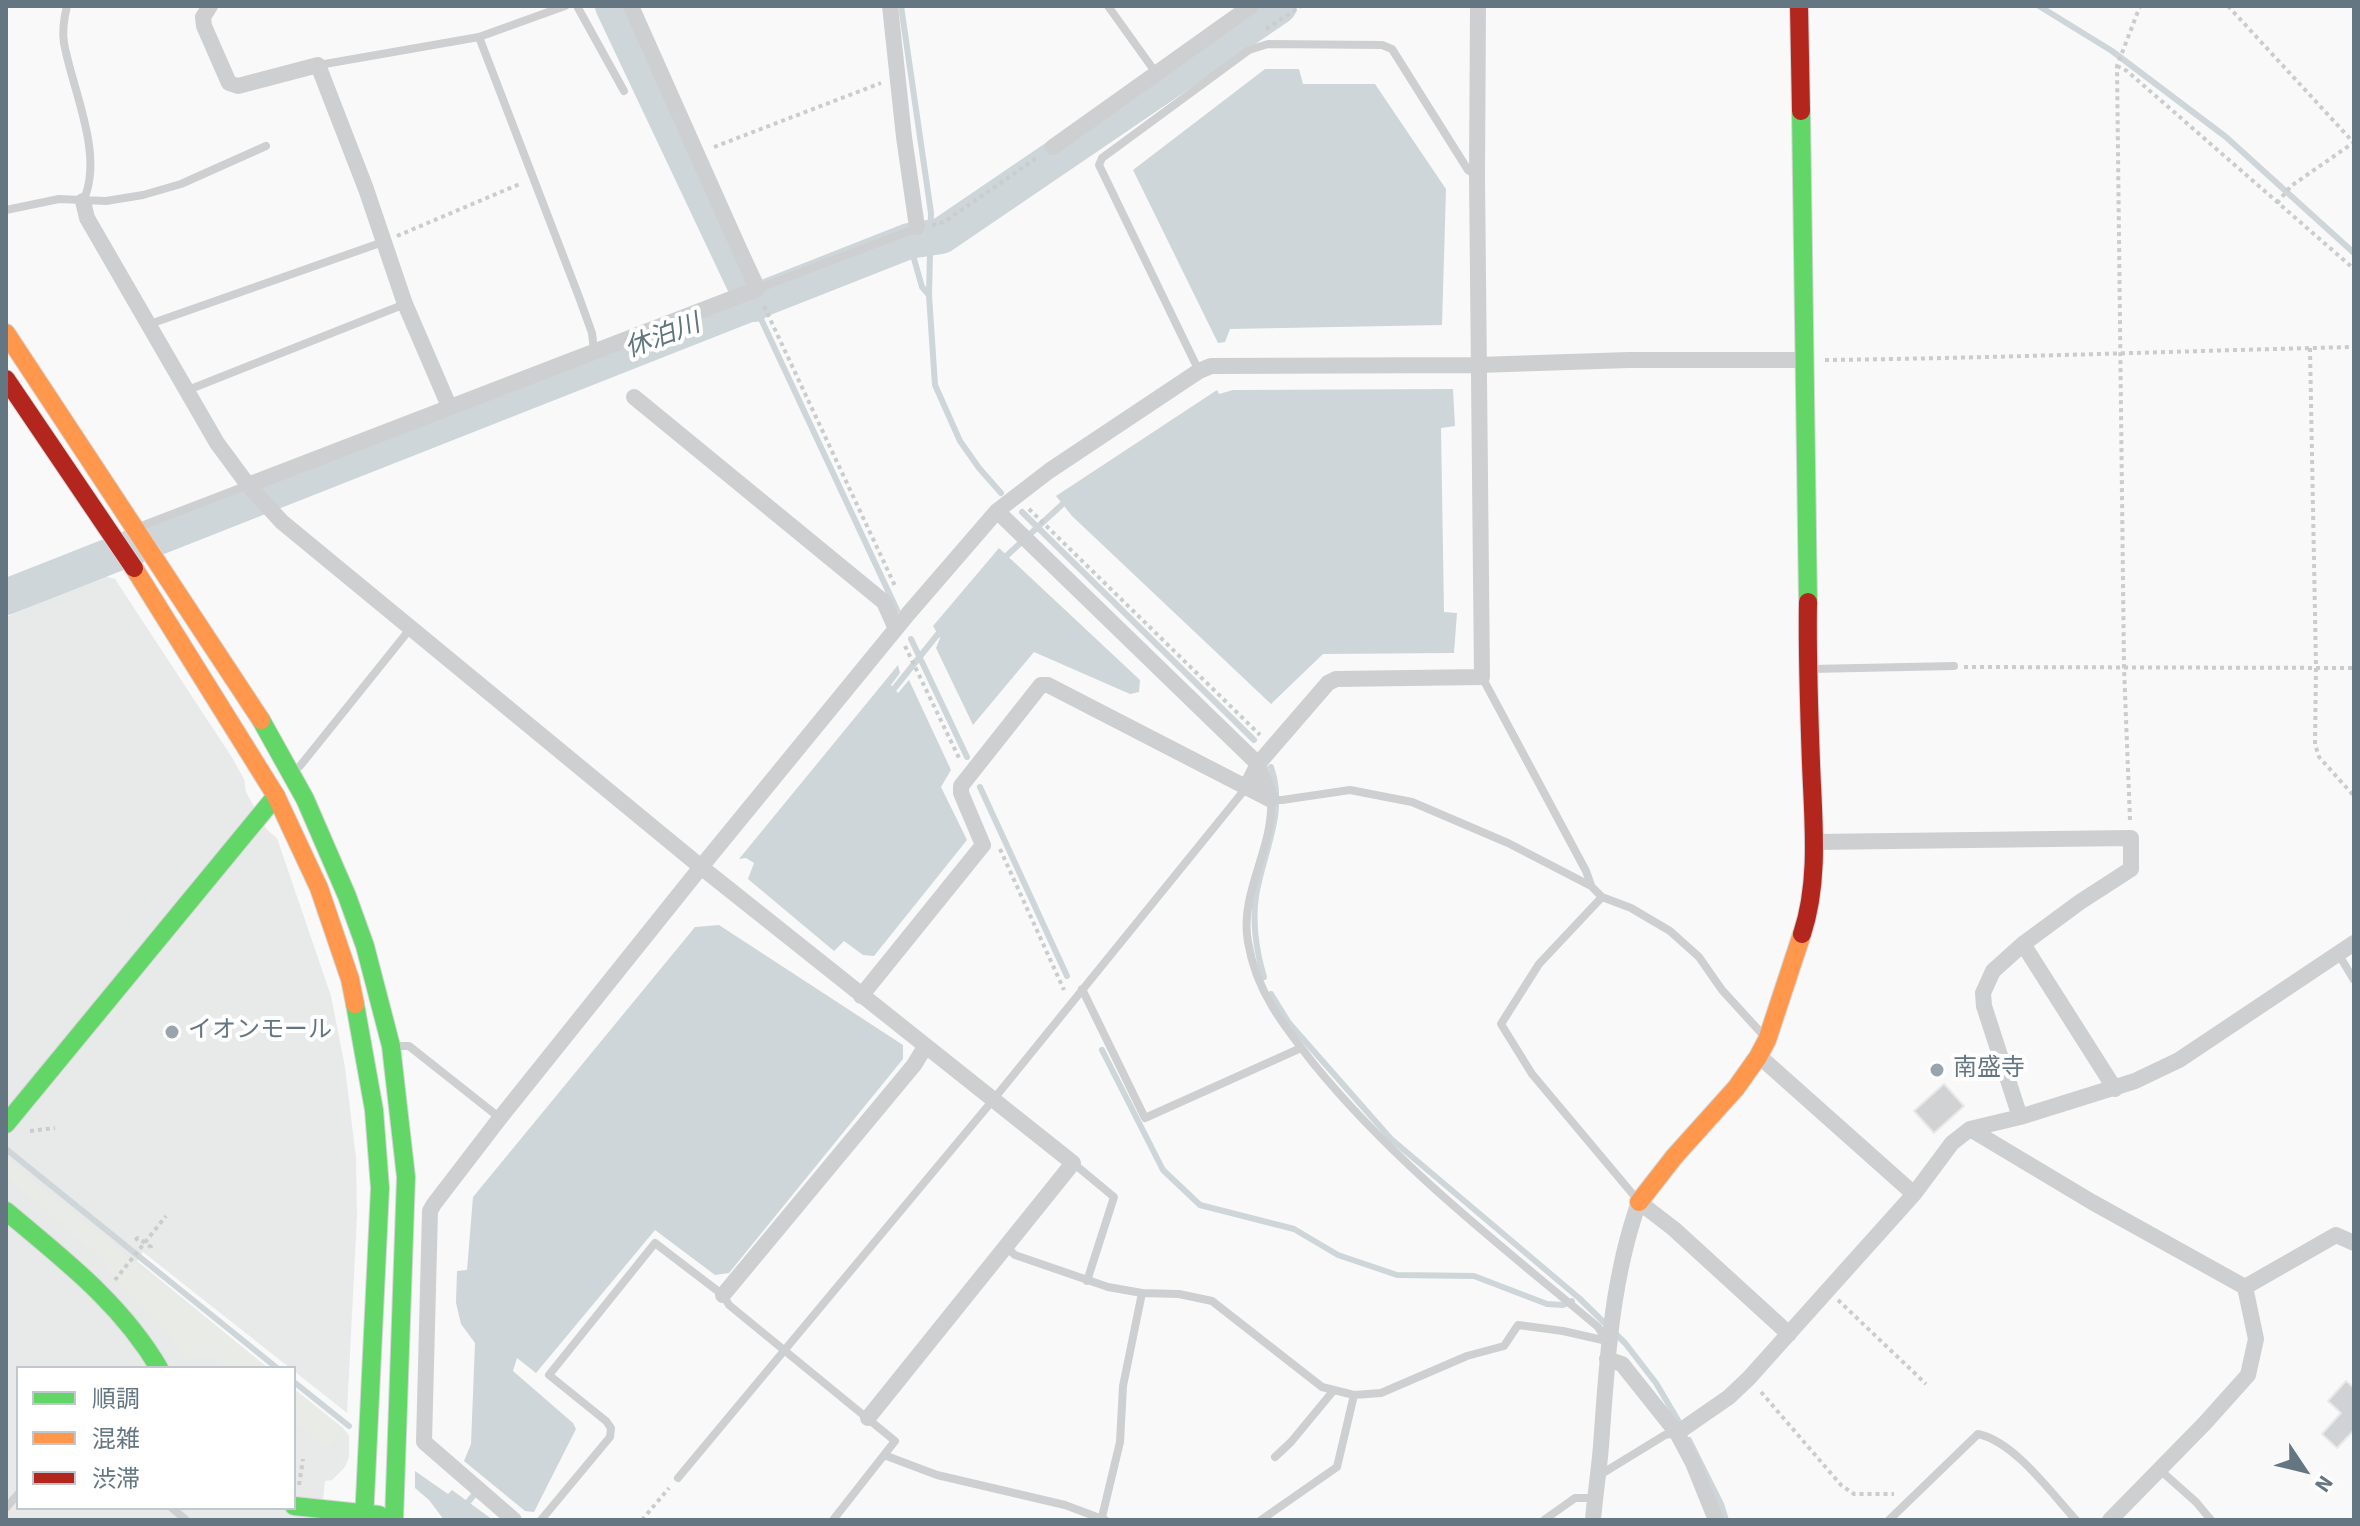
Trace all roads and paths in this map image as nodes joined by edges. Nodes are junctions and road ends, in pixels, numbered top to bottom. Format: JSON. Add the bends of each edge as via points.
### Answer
{"nodes":[{"id":1,"x":67,"y":6,"type":"edge"},
{"id":2,"x":210,"y":6,"type":"edge"},
{"id":3,"x":565,"y":6,"type":"edge"},
{"id":4,"x":577,"y":6,"type":"edge"},
{"id":5,"x":631,"y":6,"type":"edge"},
{"id":6,"x":890,"y":6,"type":"edge"},
{"id":7,"x":1108,"y":6,"type":"edge"},
{"id":8,"x":1301,"y":6,"type":"edge"},
{"id":9,"x":1478,"y":6,"type":"edge"},
{"id":10,"x":1799,"y":6,"type":"edge"},
{"id":11,"x":2140,"y":6,"type":"edge"},
{"id":12,"x":2228,"y":6,"type":"edge"},
{"id":13,"x":1242,"y":8,"type":"edge"},
{"id":14,"x":479,"y":37,"type":"junction"},
{"id":15,"x":1259,"y":45,"type":"junction"},
{"id":16,"x":2117,"y":64,"type":"junction"},
{"id":17,"x":318,"y":65,"type":"junction"},
{"id":18,"x":1156,"y":73,"type":"junction"},
{"id":19,"x":898,"y":76,"type":"junction"},
{"id":20,"x":624,"y":91,"type":"dead end"},
{"id":21,"x":2354,"y":143,"type":"edge"},
{"id":22,"x":266,"y":146,"type":"dead end"},
{"id":23,"x":1053,"y":147,"type":"joint"},
{"id":24,"x":697,"y":154,"type":"junction"},
{"id":25,"x":1477,"y":176,"type":"junction"},
{"id":26,"x":535,"y":177,"type":"junction"},
{"id":27,"x":83,"y":201,"type":"junction"},
{"id":28,"x":2277,"y":203,"type":"junction"},
{"id":29,"x":6,"y":210,"type":"edge"},
{"id":30,"x":917,"y":227,"type":"junction"},
{"id":31,"x":383,"y":242,"type":"junction"},
{"id":32,"x":2354,"y":269,"type":"edge"},
{"id":33,"x":758,"y":293,"type":"junction"},
{"id":34,"x":405,"y":304,"type":"junction"},
{"id":35,"x":150,"y":324,"type":"junction"},
{"id":36,"x":6,"y":333,"type":"edge"},
{"id":37,"x":2354,"y":347,"type":"edge"},
{"id":38,"x":2310,"y":348,"type":"junction"},
{"id":39,"x":594,"y":351,"type":"junction"},
{"id":40,"x":2120,"y":352,"type":"junction"},
{"id":41,"x":1803,"y":360,"type":"junction"},
{"id":42,"x":1478,"y":365,"type":"junction"},
{"id":43,"x":1199,"y":371,"type":"junction"},
{"id":44,"x":6,"y":379,"type":"edge"},
{"id":45,"x":188,"y":390,"type":"junction"},
{"id":46,"x":634,"y":397,"type":"dead end"},
{"id":47,"x":449,"y":406,"type":"junction"},
{"id":48,"x":251,"y":488,"type":"junction"},
{"id":49,"x":1018,"y":493,"type":"junction"},
{"id":50,"x":997,"y":511,"type":"junction"},
{"id":51,"x":137,"y":530,"type":"junction"},
{"id":52,"x":114,"y":539,"type":"junction"},
{"id":53,"x":908,"y":614,"type":"junction"},
{"id":54,"x":411,"y":628,"type":"junction"},
{"id":55,"x":896,"y":629,"type":"junction"},
{"id":56,"x":1954,"y":666,"type":"joint"},
{"id":57,"x":2316,"y":667,"type":"junction"},
{"id":58,"x":2124,"y":668,"type":"junction"},
{"id":59,"x":2354,"y":668,"type":"edge"},
{"id":60,"x":1807,"y":669,"type":"junction"},
{"id":61,"x":1482,"y":677,"type":"junction"},
{"id":62,"x":1273,"y":748,"type":"junction"},
{"id":63,"x":1258,"y":764,"type":"junction"},
{"id":64,"x":291,"y":772,"type":"junction"},
{"id":65,"x":968,"y":778,"type":"junction"},
{"id":66,"x":1246,"y":788,"type":"junction"},
{"id":67,"x":276,"y":796,"type":"junction"},
{"id":68,"x":2354,"y":796,"type":"edge"},
{"id":69,"x":1271,"y":800,"type":"junction"},
{"id":70,"x":2131,"y":838,"type":"junction"},
{"id":71,"x":1814,"y":842,"type":"junction"},
{"id":72,"x":1000,"y":848,"type":"dead end"},
{"id":73,"x":701,"y":867,"type":"junction"},
{"id":74,"x":1591,"y":886,"type":"junction"},
{"id":75,"x":1602,"y":897,"type":"junction"},
{"id":76,"x":2354,"y":943,"type":"edge"},
{"id":77,"x":2023,"y":944,"type":"junction"},
{"id":78,"x":2339,"y":955,"type":"junction"},
{"id":79,"x":2354,"y":980,"type":"edge"},
{"id":80,"x":1082,"y":989,"type":"junction"},
{"id":81,"x":861,"y":996,"type":"junction"},
{"id":82,"x":1070,"y":1003,"type":"junction"},
{"id":83,"x":391,"y":1046,"type":"junction"},
{"id":84,"x":925,"y":1047,"type":"junction"},
{"id":85,"x":1301,"y":1048,"type":"junction"},
{"id":86,"x":1763,"y":1048,"type":"junction"},
{"id":87,"x":2115,"y":1089,"type":"junction"},
{"id":88,"x":993,"y":1100,"type":"junction"},
{"id":89,"x":2020,"y":1117,"type":"junction"},
{"id":90,"x":500,"y":1118,"type":"junction"},
{"id":91,"x":14,"y":1128,"type":"edge"},
{"id":92,"x":55,"y":1128,"type":"dead end"},
{"id":93,"x":1970,"y":1129,"type":"junction"},
{"id":94,"x":1073,"y":1163,"type":"junction"},
{"id":95,"x":1914,"y":1194,"type":"junction"},
{"id":96,"x":1639,"y":1202,"type":"junction"},
{"id":97,"x":405,"y":1210,"type":"junction"},
{"id":98,"x":6,"y":1211,"type":"edge"},
{"id":99,"x":430,"y":1211,"type":"junction"},
{"id":100,"x":166,"y":1216,"type":"dead end"},
{"id":101,"x":135,"y":1240,"type":"dead end"},
{"id":102,"x":145,"y":1242,"type":"junction"},
{"id":103,"x":2354,"y":1243,"type":"edge"},
{"id":104,"x":1006,"y":1247,"type":"junction"},
{"id":105,"x":149,"y":1250,"type":"dead end"},
{"id":106,"x":1087,"y":1281,"type":"junction"},
{"id":107,"x":112,"y":1285,"type":"dead end"},
{"id":108,"x":2245,"y":1287,"type":"junction"},
{"id":109,"x":1828,"y":1291,"type":"junction"},
{"id":110,"x":1142,"y":1293,"type":"junction"},
{"id":111,"x":723,"y":1295,"type":"junction"},
{"id":112,"x":1789,"y":1334,"type":"junction"},
{"id":113,"x":785,"y":1350,"type":"junction"},
{"id":114,"x":1607,"y":1350,"type":"junction"},
{"id":115,"x":158,"y":1366,"type":"edge"},
{"id":116,"x":1749,"y":1378,"type":"junction"},
{"id":117,"x":1926,"y":1384,"type":"dead end"},
{"id":118,"x":1334,"y":1390,"type":"junction"},
{"id":119,"x":1354,"y":1395,"type":"junction"},
{"id":120,"x":868,"y":1418,"type":"junction"},
{"id":121,"x":1677,"y":1433,"type":"junction"},
{"id":122,"x":884,"y":1455,"type":"junction"},
{"id":123,"x":1275,"y":1457,"type":"dead end"},
{"id":124,"x":303,"y":1459,"type":"dead end"},
{"id":125,"x":2160,"y":1470,"type":"junction"},
{"id":126,"x":1598,"y":1476,"type":"junction"},
{"id":127,"x":678,"y":1478,"type":"joint"},
{"id":128,"x":299,"y":1487,"type":"dead end"},
{"id":129,"x":1921,"y":1487,"type":"junction"},
{"id":130,"x":1595,"y":1498,"type":"junction"},
{"id":131,"x":296,"y":1506,"type":"edge"},
{"id":132,"x":364,"y":1517,"type":"edge"},
{"id":133,"x":394,"y":1518,"type":"edge"},
{"id":134,"x":1103,"y":1519,"type":"edge"},
{"id":135,"x":514,"y":1520,"type":"edge"},
{"id":136,"x":541,"y":1520,"type":"edge"},
{"id":137,"x":642,"y":1520,"type":"edge"},
{"id":138,"x":833,"y":1520,"type":"edge"},
{"id":139,"x":1261,"y":1520,"type":"edge"},
{"id":140,"x":1544,"y":1520,"type":"edge"},
{"id":141,"x":1593,"y":1520,"type":"edge"},
{"id":142,"x":1716,"y":1520,"type":"edge"},
{"id":143,"x":1889,"y":1520,"type":"edge"},
{"id":144,"x":2076,"y":1520,"type":"edge"},
{"id":145,"x":2110,"y":1520,"type":"edge"},
{"id":146,"x":2211,"y":1520,"type":"edge"}],
"edges":[{"from":1,"to":27,"type":"lane","via":[[64,41],[89,146],[90,181]]},
{"from":2,"to":17,"type":"street","via":[[204,26],[229,83],[238,86]]},
{"from":3,"to":14,"type":"lane"},
{"from":4,"to":20,"type":"lane"},
{"from":5,"to":24,"type":"street"},
{"from":6,"to":19,"type":"street"},
{"from":7,"to":18,"type":"lane"},
{"from":8,"to":15,"type":"path","via":[[1263,31]]},
{"from":9,"to":25,"type":"street"},
{"from":10,"to":41,"type":"street"},
{"from":11,"to":16,"type":"path"},
{"from":12,"to":21,"type":"path"},
{"from":13,"to":18,"type":"street"},
{"from":14,"to":17,"type":"lane"},
{"from":14,"to":26,"type":"lane"},
{"from":15,"to":25,"type":"lane","via":[[1392,49],[1468,170]]},
{"from":15,"to":43,"type":"lane","via":[[1099,165]]},
{"from":16,"to":28,"type":"path"},
{"from":16,"to":40,"type":"path"},
{"from":17,"to":31,"type":"street"},
{"from":18,"to":23,"type":"street"},
{"from":19,"to":24,"type":"path"},
{"from":19,"to":30,"type":"street"},
{"from":21,"to":28,"type":"path","via":[[2291,186]]},
{"from":22,"to":27,"type":"lane","via":[[164,190]]},
{"from":23,"to":30,"type":"path","via":[[944,222]]},
{"from":24,"to":33,"type":"street"},
{"from":25,"to":42,"type":"street"},
{"from":26,"to":31,"type":"path"},
{"from":26,"to":39,"type":"lane"},
{"from":27,"to":29,"type":"lane","via":[[59,199]]},
{"from":27,"to":35,"type":"street","via":[[87,218]]},
{"from":28,"to":32,"type":"path"},
{"from":30,"to":33,"type":"lane"},
{"from":31,"to":34,"type":"street"},
{"from":31,"to":35,"type":"lane"},
{"from":33,"to":39,"type":"street"},
{"from":33,"to":53,"type":"path"},
{"from":34,"to":45,"type":"lane"},
{"from":34,"to":47,"type":"street"},
{"from":35,"to":45,"type":"street"},
{"from":36,"to":51,"type":"street"},
{"from":37,"to":38,"type":"path"},
{"from":38,"to":40,"type":"path"},
{"from":38,"to":57,"type":"path"},
{"from":39,"to":47,"type":"street"},
{"from":40,"to":41,"type":"path"},
{"from":40,"to":58,"type":"path"},
{"from":41,"to":42,"type":"street"},
{"from":41,"to":60,"type":"street"},
{"from":42,"to":43,"type":"street","via":[[1228,365]]},
{"from":42,"to":61,"type":"street"},
{"from":43,"to":49,"type":"street"},
{"from":44,"to":52,"type":"street"},
{"from":45,"to":48,"type":"street","via":[[217,443]]},
{"from":46,"to":55,"type":"street","via":[[884,602]]},
{"from":47,"to":48,"type":"street"},
{"from":48,"to":51,"type":"lane"},
{"from":48,"to":54,"type":"street","via":[[282,522]]},
{"from":49,"to":50,"type":"street"},
{"from":49,"to":62,"type":"path"},
{"from":50,"to":53,"type":"street"},
{"from":50,"to":63,"type":"street"},
{"from":51,"to":52,"type":"lane"},
{"from":51,"to":64,"type":"street"},
{"from":52,"to":67,"type":"street"},
{"from":53,"to":55,"type":"street"},
{"from":54,"to":64,"type":"lane"},
{"from":54,"to":73,"type":"street"},
{"from":55,"to":65,"type":"path"},
{"from":55,"to":73,"type":"street"},
{"from":56,"to":58,"type":"path"},
{"from":56,"to":60,"type":"lane"},
{"from":57,"to":58,"type":"path"},
{"from":57,"to":59,"type":"path"},
{"from":57,"to":68,"type":"path","via":[[2315,744],[2319,757]]},
{"from":58,"to":70,"type":"path"},
{"from":60,"to":71,"type":"street"},
{"from":61,"to":62,"type":"street","via":[[1336,679]]},
{"from":61,"to":74,"type":"lane"},
{"from":62,"to":63,"type":"street"},
{"from":63,"to":66,"type":"street"},
{"from":63,"to":69,"type":"street"},
{"from":64,"to":83,"type":"street","via":[[347,896]]},
{"from":65,"to":66,"type":"street","via":[[1041,685],[1048,685]]},
{"from":65,"to":81,"type":"street","via":[[961,793],[983,845]]},
{"from":66,"to":69,"type":"street"},
{"from":66,"to":80,"type":"lane"},
{"from":67,"to":91,"type":"street"},
{"from":67,"to":132,"type":"street","via":[[319,888],[350,979],[374,1110],[379,1230]]},
{"from":69,"to":74,"type":"lane","via":[[1350,790],[1412,802]]},
{"from":69,"to":85,"type":"lane","via":[[1248,907],[1247,940],[1264,995]]},
{"from":70,"to":71,"type":"street"},
{"from":70,"to":77,"type":"street","via":[[2131,869]]},
{"from":71,"to":86,"type":"street","via":[[1809,912]]},
{"from":72,"to":82,"type":"path"},
{"from":73,"to":81,"type":"street"},
{"from":73,"to":90,"type":"street"},
{"from":74,"to":75,"type":"lane"},
{"from":75,"to":86,"type":"lane","via":[[1670,931],[1699,957]]},
{"from":75,"to":96,"type":"lane","via":[[1539,964],[1501,1024],[1532,1074]]},
{"from":76,"to":78,"type":"street"},
{"from":77,"to":87,"type":"street"},
{"from":77,"to":89,"type":"street","via":[[1993,971],[1983,993]]},
{"from":78,"to":79,"type":"lane"},
{"from":78,"to":87,"type":"street","via":[[2179,1060]]},
{"from":80,"to":82,"type":"lane"},
{"from":80,"to":85,"type":"lane","via":[[1145,1118]]},
{"from":81,"to":84,"type":"street"},
{"from":82,"to":88,"type":"lane"},
{"from":83,"to":90,"type":"lane","via":[[409,1046]]},
{"from":83,"to":97,"type":"street","via":[[401,1114]]},
{"from":84,"to":88,"type":"street"},
{"from":84,"to":111,"type":"street"},
{"from":85,"to":114,"type":"lane","via":[[1347,1104],[1435,1190],[1598,1327]]},
{"from":86,"to":95,"type":"street"},
{"from":86,"to":96,"type":"street","via":[[1745,1079]]},
{"from":87,"to":89,"type":"street"},
{"from":88,"to":94,"type":"street"},
{"from":88,"to":113,"type":"lane"},
{"from":89,"to":93,"type":"street"},
{"from":90,"to":99,"type":"street"},
{"from":91,"to":92,"type":"path"},
{"from":93,"to":95,"type":"street","via":[[1952,1143]]},
{"from":93,"to":108,"type":"street"},
{"from":94,"to":104,"type":"street"},
{"from":94,"to":106,"type":"lane","via":[[1114,1197]]},
{"from":95,"to":109,"type":"street"},
{"from":96,"to":112,"type":"street"},
{"from":96,"to":114,"type":"street","via":[[1622,1254]]},
{"from":97,"to":99,"type":"street"},
{"from":97,"to":133,"type":"street"},
{"from":98,"to":115,"type":"street","via":[[105,1297],[141,1336]]},
{"from":99,"to":135,"type":"street","via":[[424,1442]]},
{"from":100,"to":102,"type":"path"},
{"from":101,"to":102,"type":"path"},
{"from":102,"to":105,"type":"path"},
{"from":102,"to":107,"type":"path"},
{"from":103,"to":108,"type":"street","via":[[2336,1235]]},
{"from":104,"to":106,"type":"lane"},
{"from":104,"to":120,"type":"street"},
{"from":106,"to":110,"type":"lane"},
{"from":108,"to":125,"type":"street","via":[[2256,1339],[2248,1375]]},
{"from":109,"to":112,"type":"street"},
{"from":109,"to":117,"type":"path"},
{"from":110,"to":118,"type":"lane","via":[[1212,1301],[1322,1387]]},
{"from":110,"to":134,"type":"lane"},
{"from":111,"to":113,"type":"lane"},
{"from":111,"to":136,"type":"lane","via":[[655,1243],[549,1375],[611,1428],[610,1437]]},
{"from":112,"to":116,"type":"street"},
{"from":113,"to":120,"type":"lane"},
{"from":113,"to":127,"type":"lane"},
{"from":114,"to":119,"type":"lane","via":[[1563,1331],[1518,1325],[1504,1346],[1381,1393]]},
{"from":114,"to":121,"type":"street"},
{"from":114,"to":126,"type":"street"},
{"from":116,"to":121,"type":"street"},
{"from":116,"to":129,"type":"path","via":[[1854,1494],[1891,1495]]},
{"from":118,"to":119,"type":"lane"},
{"from":118,"to":123,"type":"lane"},
{"from":119,"to":139,"type":"lane","via":[[1337,1467]]},
{"from":120,"to":122,"type":"lane","via":[[895,1441]]},
{"from":121,"to":126,"type":"lane"},
{"from":121,"to":142,"type":"street"},
{"from":122,"to":134,"type":"lane","via":[[937,1475]]},
{"from":122,"to":138,"type":"lane"},
{"from":124,"to":128,"type":"path"},
{"from":125,"to":145,"type":"street"},
{"from":125,"to":146,"type":"lane"},
{"from":126,"to":130,"type":"street"},
{"from":127,"to":137,"type":"path"},
{"from":129,"to":143,"type":"lane"},
{"from":129,"to":144,"type":"lane","via":[[1978,1434],[2031,1470]]},
{"from":130,"to":140,"type":"lane","via":[[1575,1498]]},
{"from":130,"to":141,"type":"street"},
{"from":131,"to":132,"type":"street"},
{"from":132,"to":133,"type":"street"}]}
